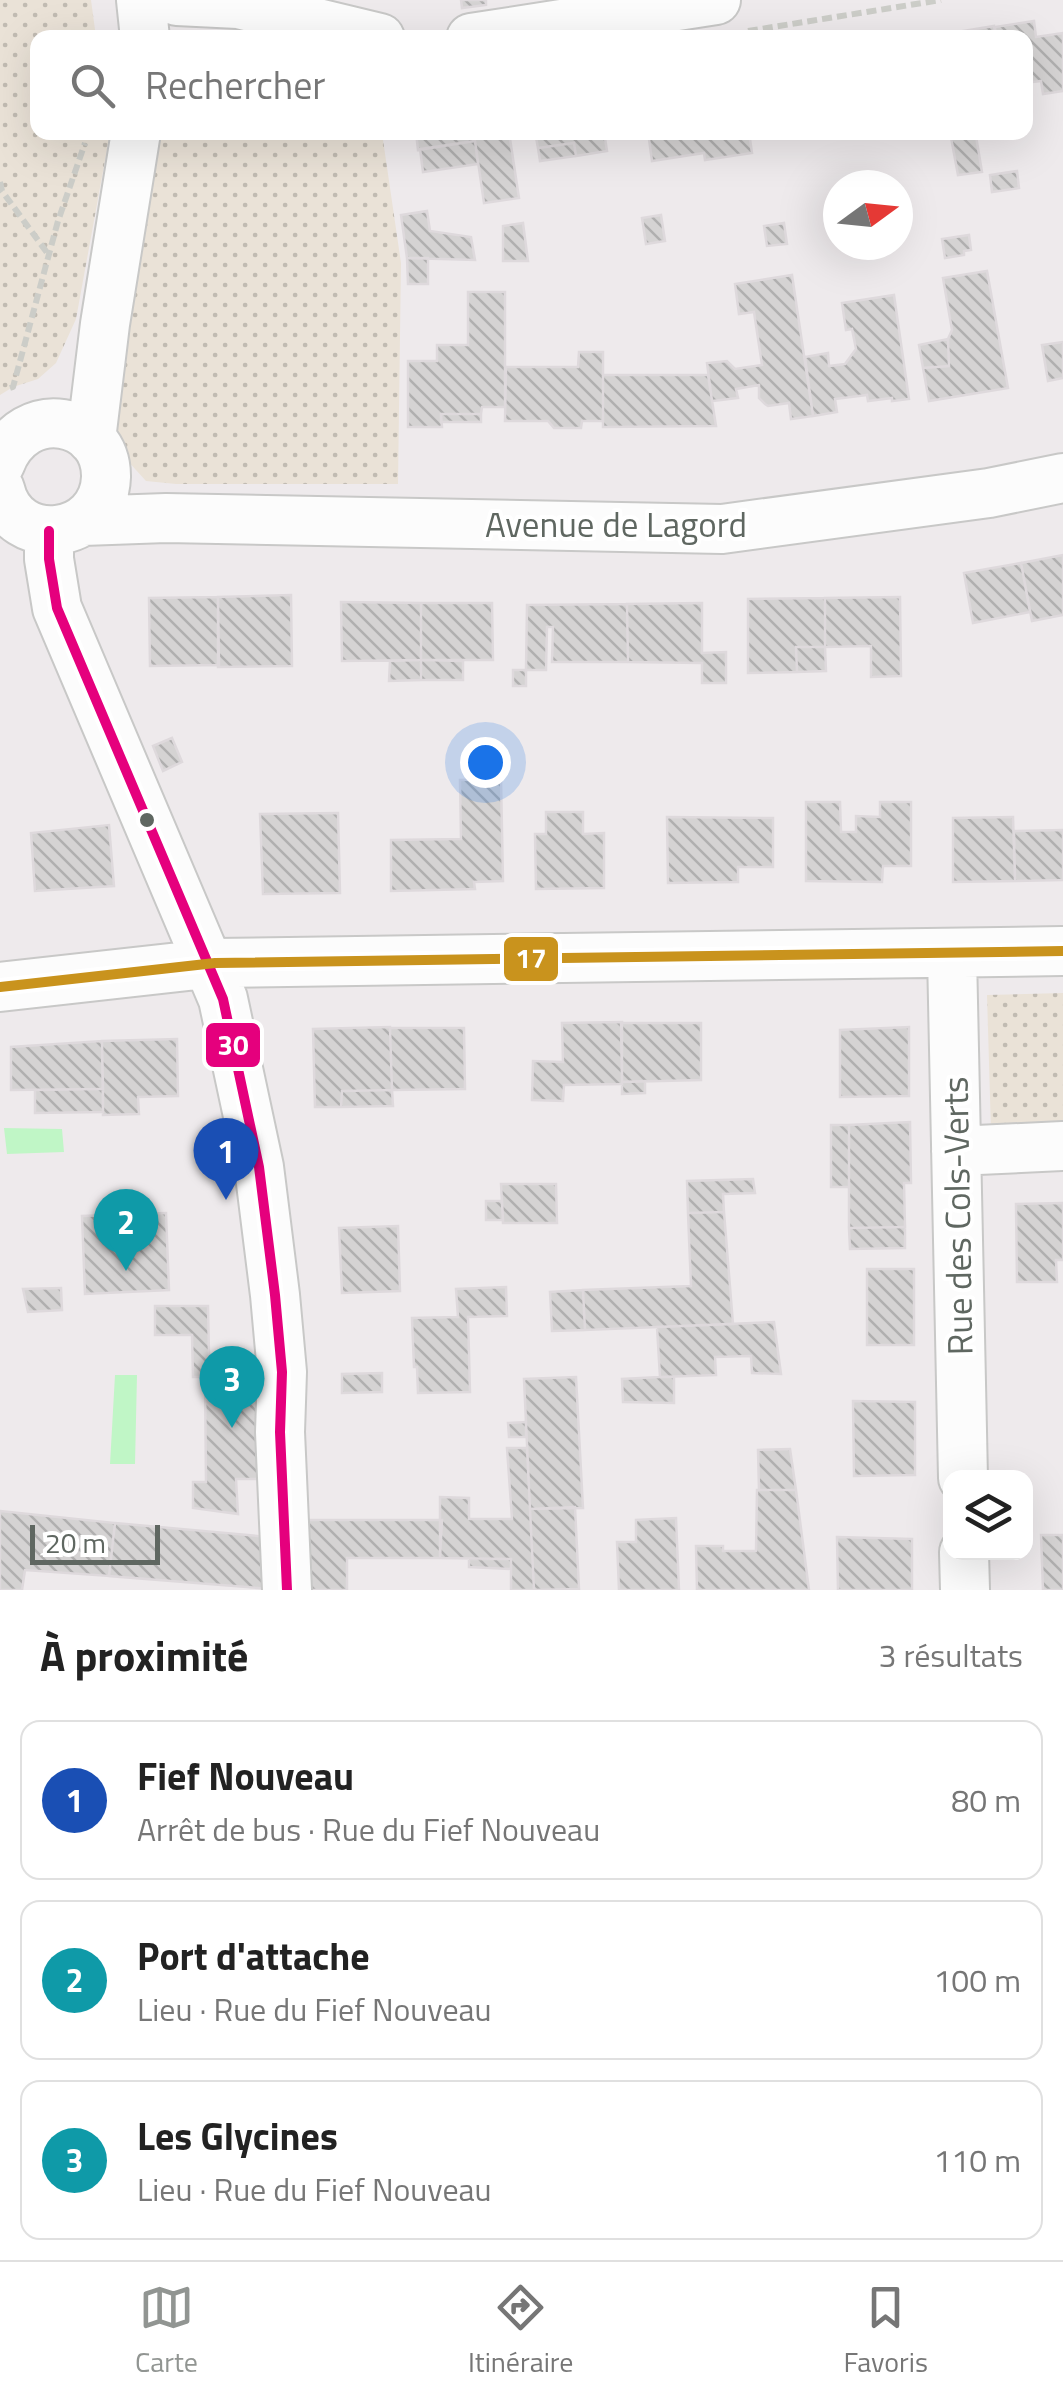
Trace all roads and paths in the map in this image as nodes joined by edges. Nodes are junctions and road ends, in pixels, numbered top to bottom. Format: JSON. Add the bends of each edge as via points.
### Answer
{"nodes":[{"id":1,"x":141,"y":0,"type":"edge"},
{"id":2,"x":177,"y":0,"type":"edge"},
{"id":3,"x":941,"y":0,"type":"edge"},
{"id":4,"x":716,"y":8,"type":"edge"},
{"id":5,"x":144,"y":30,"type":"edge"},
{"id":6,"x":163,"y":30,"type":"edge"},
{"id":7,"x":347,"y":30,"type":"edge"},
{"id":8,"x":536,"y":30,"type":"edge"},
{"id":9,"x":86,"y":140,"type":"edge"},
{"id":10,"x":135,"y":140,"type":"edge"},
{"id":11,"x":0,"y":182,"type":"edge"},
{"id":12,"x":49,"y":255,"type":"junction"},
{"id":13,"x":105,"y":324,"type":"junction"},
{"id":14,"x":0,"y":395,"type":"edge"},
{"id":15,"x":42,"y":424,"type":"junction"},
{"id":16,"x":98,"y":459,"type":"junction"},
{"id":17,"x":0,"y":464,"type":"edge"},
{"id":18,"x":1063,"y":478,"type":"edge"},
{"id":19,"x":30,"y":517,"type":"edge"},
{"id":20,"x":166,"y":518,"type":"junction"},
{"id":21,"x":1063,"y":951,"type":"edge"},
{"id":22,"x":952,"y":954,"type":"junction"},
{"id":23,"x":208,"y":964,"type":"junction"},
{"id":24,"x":0,"y":987,"type":"edge"},
{"id":25,"x":1063,"y":1146,"type":"edge"},
{"id":26,"x":956,"y":1151,"type":"junction"},
{"id":27,"x":963,"y":1470,"type":"edge"},
{"id":28,"x":964,"y":1560,"type":"edge"},
{"id":29,"x":287,"y":1590,"type":"edge"},
{"id":30,"x":965,"y":1590,"type":"edge"}],
"edges":[{"from":1,"to":5,"type":"street"},
{"from":2,"to":6,"type":"street"},
{"from":2,"to":7,"type":"street","via":[[238,4]]},
{"from":3,"to":4,"type":"path"},
{"from":4,"to":8,"type":"street"},
{"from":9,"to":12,"type":"path"},
{"from":10,"to":13,"type":"street"},
{"from":11,"to":12,"type":"path"},
{"from":12,"to":14,"type":"path","via":[[13,386]]},
{"from":13,"to":15,"type":"street"},
{"from":13,"to":16,"type":"street"},
{"from":15,"to":16,"type":"street","via":[[76,428]]},
{"from":15,"to":17,"type":"street","via":[[15,438]]},
{"from":16,"to":19,"type":"street","via":[[103,496],[96,510]]},
{"from":16,"to":20,"type":"street"},
{"from":18,"to":20,"type":"street","name":"Avenue de Lagord","via":[[722,529]]},
{"from":19,"to":20,"type":"street","name":"Avenue de Lagord"},
{"from":19,"to":23,"type":"street","via":[[49,560],[57,608]]},
{"from":21,"to":22,"type":"street"},
{"from":22,"to":23,"type":"street"},
{"from":22,"to":26,"type":"street","name":"Rue des Cols-Verts"},
{"from":23,"to":24,"type":"street"},
{"from":23,"to":29,"type":"street","via":[[223,999],[259,1167],[273,1276]]},
{"from":25,"to":26,"type":"street"},
{"from":26,"to":27,"type":"street","name":"Rue des Cols-Verts"},
{"from":28,"to":30,"type":"street"}]}
